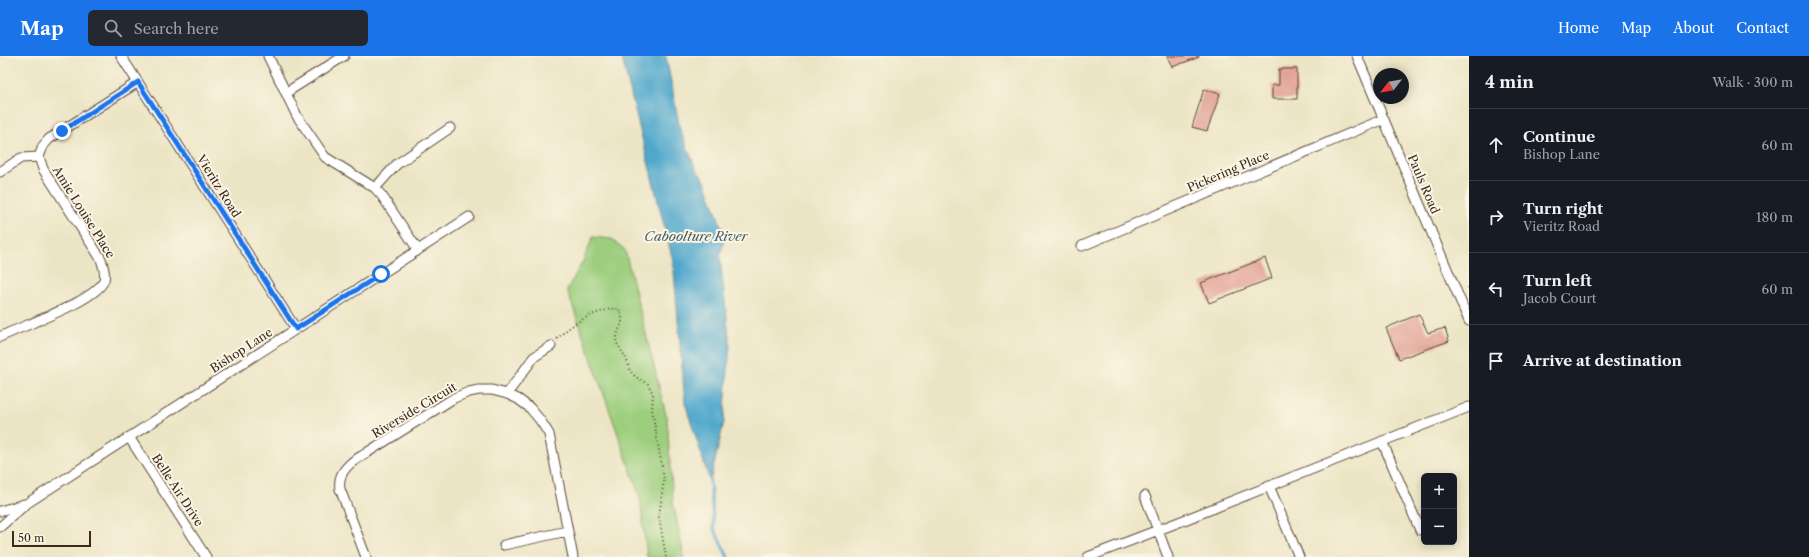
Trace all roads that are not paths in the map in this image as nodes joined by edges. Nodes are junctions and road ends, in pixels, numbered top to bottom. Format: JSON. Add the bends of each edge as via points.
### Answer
{"nodes":[{"id":1,"x":121,"y":56,"type":"edge"},
{"id":2,"x":268,"y":56,"type":"edge"},
{"id":3,"x":344,"y":56,"type":"edge"},
{"id":4,"x":1356,"y":56,"type":"edge"},
{"id":5,"x":138,"y":82,"type":"junction"},
{"id":6,"x":287,"y":92,"type":"junction"},
{"id":7,"x":1384,"y":119,"type":"junction"},
{"id":8,"x":450,"y":128,"type":"dead end"},
{"id":9,"x":39,"y":157,"type":"junction"},
{"id":10,"x":0,"y":172,"type":"edge"},
{"id":11,"x":375,"y":188,"type":"junction"},
{"id":12,"x":469,"y":217,"type":"dead end"},
{"id":13,"x":1082,"y":246,"type":"dead end"},
{"id":14,"x":418,"y":250,"type":"junction"},
{"id":15,"x":1469,"y":321,"type":"edge"},
{"id":16,"x":296,"y":329,"type":"junction"},
{"id":17,"x":0,"y":337,"type":"edge"},
{"id":18,"x":551,"y":346,"type":"road end"},
{"id":19,"x":507,"y":394,"type":"junction"},
{"id":20,"x":1469,"y":407,"type":"edge"},
{"id":21,"x":129,"y":437,"type":"junction"},
{"id":22,"x":1382,"y":442,"type":"junction"},
{"id":23,"x":1269,"y":486,"type":"junction"},
{"id":24,"x":1145,"y":496,"type":"dead end"},
{"id":25,"x":26,"y":504,"type":"junction"},
{"id":26,"x":0,"y":511,"type":"edge"},
{"id":27,"x":0,"y":527,"type":"edge"},
{"id":28,"x":1158,"y":530,"type":"junction"},
{"id":29,"x":1420,"y":530,"type":"dead end"},
{"id":30,"x":568,"y":531,"type":"junction"},
{"id":31,"x":504,"y":545,"type":"dead end"},
{"id":32,"x":206,"y":557,"type":"edge"},
{"id":33,"x":366,"y":557,"type":"edge"},
{"id":34,"x":573,"y":557,"type":"edge"},
{"id":35,"x":1088,"y":557,"type":"edge"},
{"id":36,"x":1168,"y":557,"type":"edge"},
{"id":37,"x":1299,"y":557,"type":"edge"}],
"edges":[{"from":1,"to":5,"type":"street","name":"Vieritz Road"},
{"from":2,"to":6,"type":"street"},
{"from":3,"to":6,"type":"street"},
{"from":4,"to":7,"type":"street","name":"Pauls Road"},
{"from":5,"to":9,"type":"street","via":[[49,139]]},
{"from":5,"to":16,"type":"street","name":"Vieritz Road"},
{"from":6,"to":11,"type":"street","via":[[297,116],[325,157]]},
{"from":7,"to":13,"type":"street","name":"Pickering Place"},
{"from":7,"to":15,"type":"street","name":"Pauls Road"},
{"from":8,"to":11,"type":"street","via":[[397,164]]},
{"from":9,"to":10,"type":"street","via":[[21,158]]},
{"from":9,"to":17,"type":"street","name":"Amie Louise Place","via":[[43,169],[101,259],[104,280],[98,288],[75,304]]},
{"from":11,"to":14,"type":"street"},
{"from":12,"to":14,"type":"street","name":"Bishop Lane"},
{"from":14,"to":16,"type":"street","name":"Bishop Lane"},
{"from":16,"to":21,"type":"street","name":"Bishop Lane"},
{"from":18,"to":19,"type":"street","via":[[534,358]]},
{"from":19,"to":30,"type":"street","name":"Riverside Circuit","via":[[518,398],[530,408],[549,434]]},
{"from":19,"to":33,"type":"street","name":"Riverside Circuit","via":[[479,390],[459,396],[345,468],[339,483],[340,489]]},
{"from":20,"to":22,"type":"street"},
{"from":21,"to":25,"type":"street","name":"Bishop Lane"},
{"from":21,"to":32,"type":"street","name":"Belle Air Drive"},
{"from":22,"to":23,"type":"street"},
{"from":22,"to":29,"type":"street"},
{"from":23,"to":28,"type":"street"},
{"from":23,"to":37,"type":"street"},
{"from":24,"to":28,"type":"street"},
{"from":25,"to":26,"type":"street","name":"Bishop Lane"},
{"from":25,"to":27,"type":"street","name":"Bishop Lane"},
{"from":28,"to":35,"type":"street"},
{"from":28,"to":36,"type":"street"},
{"from":30,"to":31,"type":"street"},
{"from":30,"to":34,"type":"street","name":"Riverside Circuit"}]}
